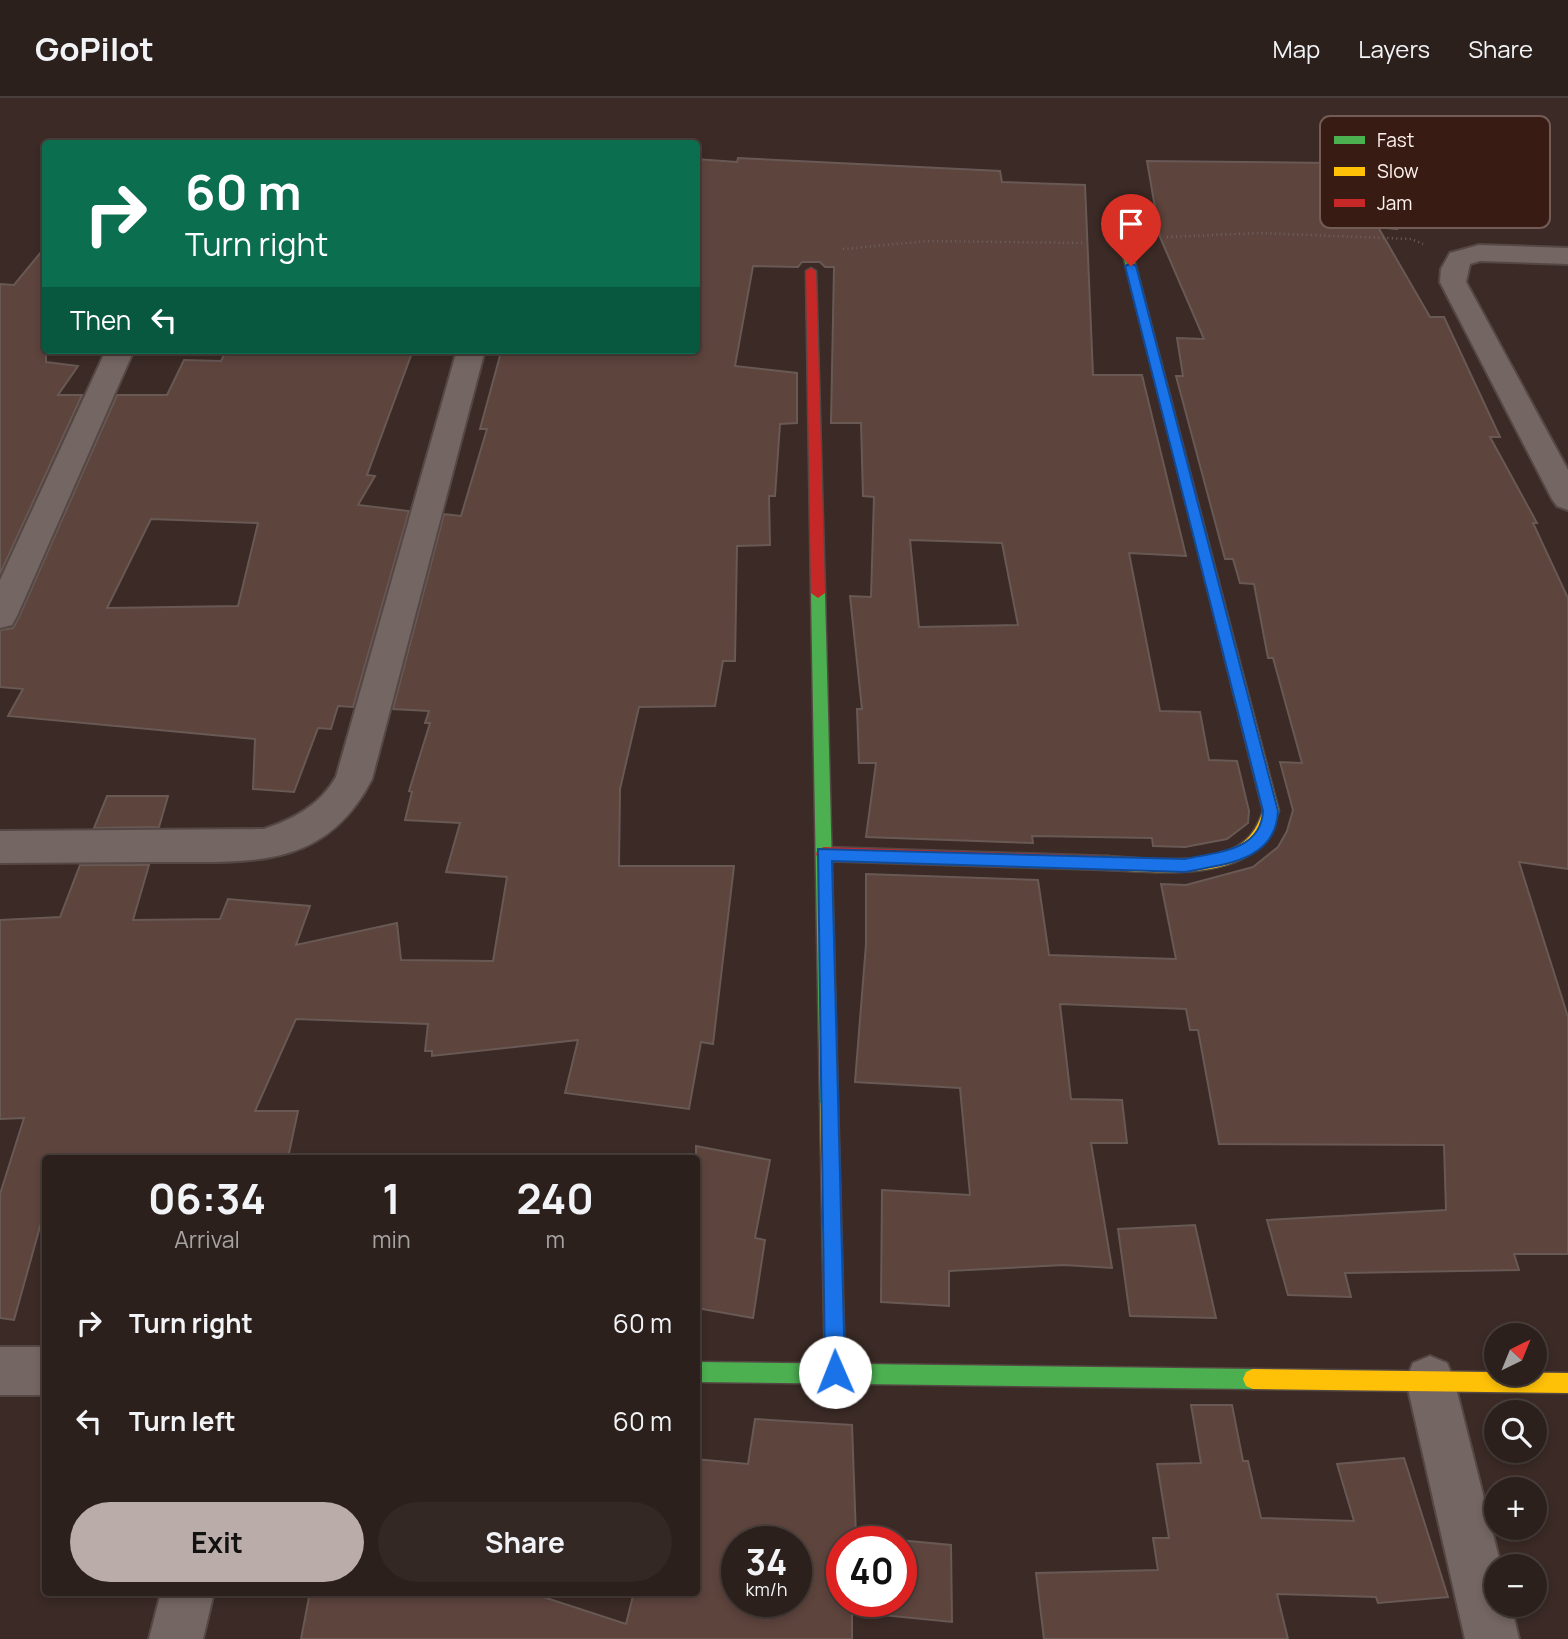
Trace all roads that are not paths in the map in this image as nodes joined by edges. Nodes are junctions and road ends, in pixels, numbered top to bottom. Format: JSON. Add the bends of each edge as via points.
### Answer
{"nodes":[{"id":1,"x":1124,"y":240,"type":"dead end"},
{"id":2,"x":1568,"y":256,"type":"edge"},
{"id":3,"x":811,"y":271,"type":"dead end"},
{"id":4,"x":118,"y":354,"type":"edge"},
{"id":5,"x":470,"y":354,"type":"edge"},
{"id":6,"x":1568,"y":499,"type":"edge"},
{"id":7,"x":0,"y":616,"type":"edge"},
{"id":8,"x":0,"y":847,"type":"edge"},
{"id":9,"x":824,"y":854,"type":"junction"},
{"id":10,"x":0,"y":1371,"type":"edge"},
{"id":11,"x":42,"y":1371,"type":"edge"},
{"id":12,"x":700,"y":1372,"type":"edge"},
{"id":13,"x":835,"y":1372,"type":"junction"},
{"id":14,"x":1430,"y":1380,"type":"junction"},
{"id":15,"x":1568,"y":1382,"type":"edge"},
{"id":16,"x":187,"y":1596,"type":"edge"},
{"id":17,"x":176,"y":1639,"type":"edge"},
{"id":18,"x":1492,"y":1639,"type":"edge"}],
"edges":[{"from":1,"to":9,"type":"street","via":[[1271,811],[1270,827],[1257,845],[1185,866]]},
{"from":2,"to":6,"type":"street","via":[[1479,253],[1459,259],[1453,282]]},
{"from":3,"to":9,"type":"street"},
{"from":4,"to":7,"type":"street"},
{"from":5,"to":8,"type":"street","via":[[354,779],[344,800],[325,819],[264,845]]},
{"from":9,"to":13,"type":"street"},
{"from":10,"to":11,"type":"street"},
{"from":12,"to":13,"type":"street"},
{"from":13,"to":14,"type":"street"},
{"from":14,"to":15,"type":"street"},
{"from":14,"to":18,"type":"street"},
{"from":16,"to":17,"type":"street"}]}
